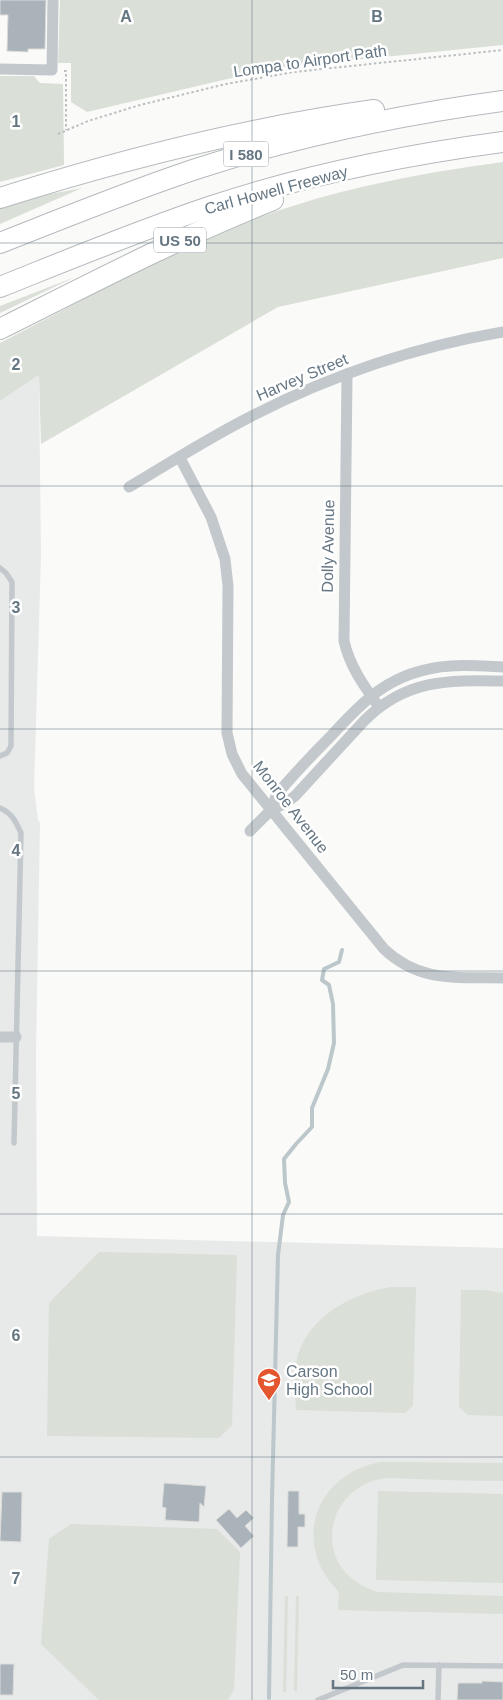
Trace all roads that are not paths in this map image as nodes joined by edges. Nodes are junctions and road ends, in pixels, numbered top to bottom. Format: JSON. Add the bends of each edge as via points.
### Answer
{"nodes":[{"id":1,"x":53,"y":0,"type":"edge"},
{"id":2,"x":0,"y":69,"type":"edge"},
{"id":3,"x":503,"y":100,"type":"edge"},
{"id":4,"x":503,"y":142,"type":"edge"},
{"id":5,"x":366,"y":165,"type":"junction"},
{"id":6,"x":0,"y":198,"type":"edge"},
{"id":7,"x":0,"y":243,"type":"edge"},
{"id":8,"x":0,"y":287,"type":"edge"},
{"id":9,"x":0,"y":329,"type":"edge"},
{"id":10,"x":503,"y":332,"type":"edge"},
{"id":11,"x":347,"y":375,"type":"junction"},
{"id":12,"x":180,"y":458,"type":"junction"},
{"id":13,"x":129,"y":487,"type":"dead end"},
{"id":14,"x":0,"y":568,"type":"edge"},
{"id":15,"x":503,"y":667,"type":"edge"},
{"id":16,"x":503,"y":681,"type":"edge"},
{"id":17,"x":371,"y":695,"type":"junction"},
{"id":18,"x":379,"y":707,"type":"junction"},
{"id":19,"x":0,"y":756,"type":"edge"},
{"id":20,"x":0,"y":808,"type":"edge"},
{"id":21,"x":271,"y":810,"type":"junction"},
{"id":22,"x":250,"y":831,"type":"dead end"},
{"id":23,"x":503,"y":978,"type":"edge"},
{"id":24,"x":0,"y":1037,"type":"edge"},
{"id":25,"x":16,"y":1037,"type":"junction"},
{"id":26,"x":14,"y":1143,"type":"dead end"},
{"id":27,"x":439,"y":1665,"type":"junction"},
{"id":28,"x":503,"y":1666,"type":"edge"},
{"id":29,"x":318,"y":1700,"type":"edge"},
{"id":30,"x":438,"y":1700,"type":"edge"}],
"edges":[{"from":1,"to":2,"type":"street","via":[[52,70]]},
{"from":3,"to":6,"type":"highway","via":[[390,108],[257,129],[95,168]]},
{"from":3,"to":7,"type":"highway","number":"I 580","via":[[323,134],[200,167]]},
{"from":4,"to":5,"type":"highway","name":"Carl Howell Freeway","number":"I 580"},
{"from":5,"to":8,"type":"highway","name":"Carl Howell Freeway","number":"I 580","via":[[212,206]]},
{"from":5,"to":9,"type":"highway","number":"US 50","via":[[224,220]]},
{"from":10,"to":11,"type":"street","name":"Harvey Street","via":[[411,353]]},
{"from":11,"to":12,"type":"street","name":"Harvey Street","via":[[270,407]]},
{"from":11,"to":17,"type":"street","name":"Dolly Avenue","via":[[343,630],[351,664]]},
{"from":12,"to":13,"type":"street","name":"Harvey Street"},
{"from":12,"to":21,"type":"street","name":"Monroe Avenue","via":[[212,517],[225,559],[229,744],[242,774]]},
{"from":14,"to":19,"type":"lane","via":[[12,582],[11,746]]},
{"from":15,"to":17,"type":"street","via":[[450,666],[423,670]]},
{"from":16,"to":18,"type":"street","via":[[428,684],[406,691]]},
{"from":17,"to":18,"type":"street","name":"Dolly Avenue"},
{"from":17,"to":21,"type":"street","via":[[279,791]]},
{"from":18,"to":21,"type":"street","via":[[295,796]]},
{"from":20,"to":25,"type":"lane","via":[[16,820],[20,833]]},
{"from":21,"to":22,"type":"street"},
{"from":21,"to":23,"type":"street","name":"Monroe Avenue","via":[[384,949],[401,963],[431,975]]},
{"from":24,"to":25,"type":"street"},
{"from":25,"to":26,"type":"lane"},
{"from":27,"to":28,"type":"lane"},
{"from":27,"to":29,"type":"lane","via":[[403,1665]]},
{"from":27,"to":30,"type":"lane"}]}
